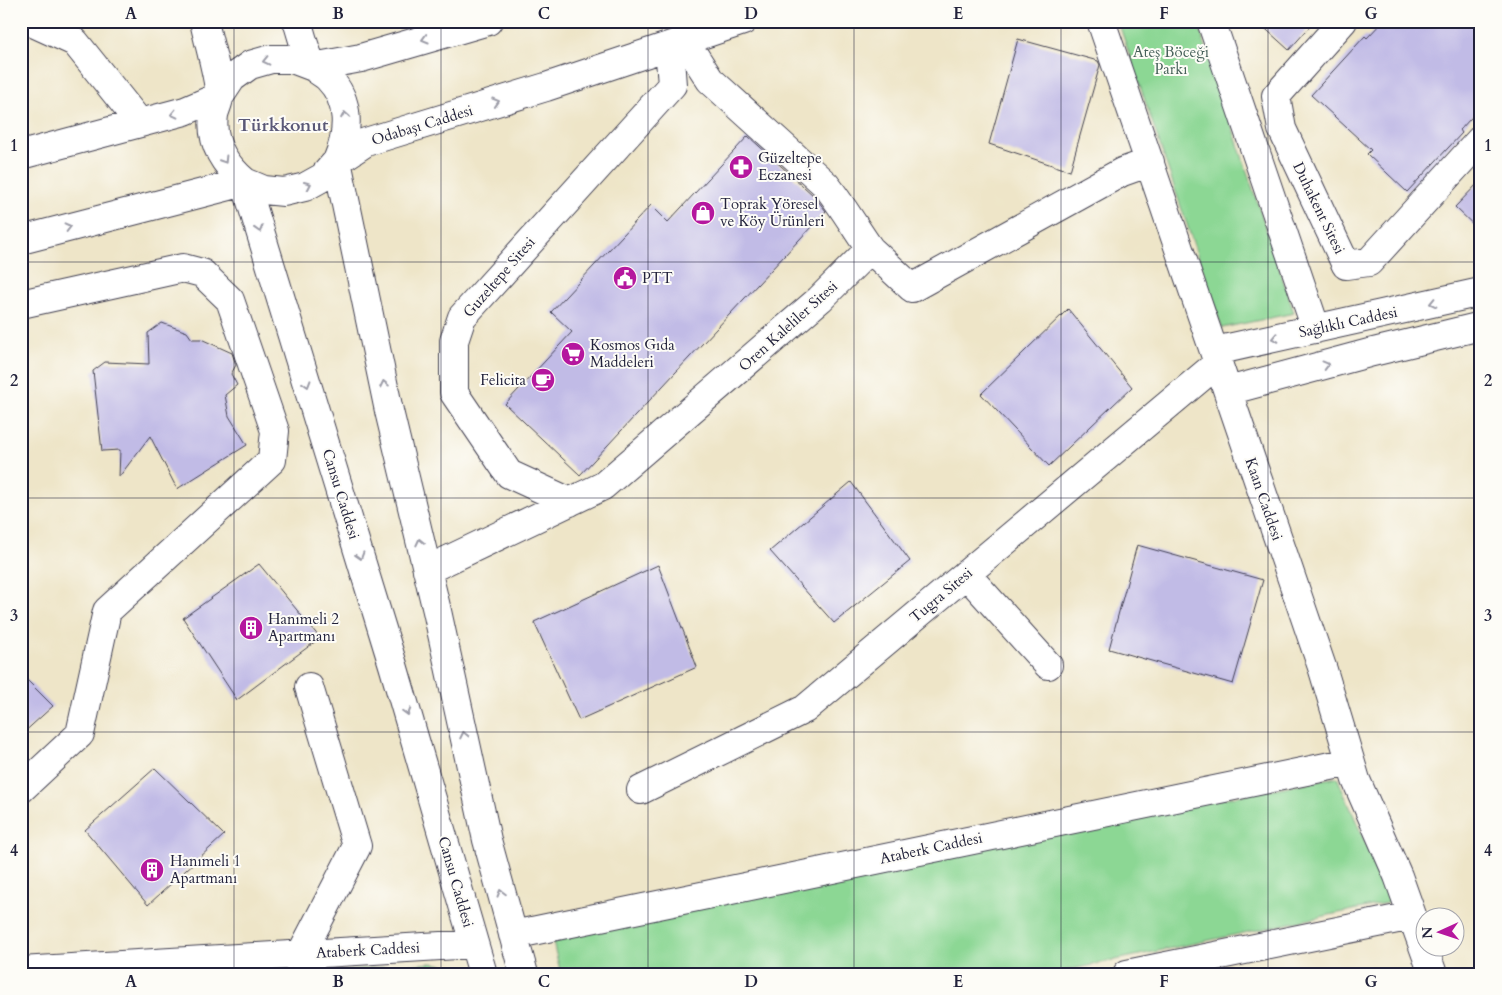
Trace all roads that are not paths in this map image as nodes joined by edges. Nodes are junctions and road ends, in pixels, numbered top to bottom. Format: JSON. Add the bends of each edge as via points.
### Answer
{"nodes":[{"id":1,"x":29,"y":21,"type":"edge"},
{"id":2,"x":204,"y":21,"type":"edge"},
{"id":3,"x":296,"y":21,"type":"edge"},
{"id":4,"x":488,"y":21,"type":"edge"},
{"id":5,"x":743,"y":21,"type":"edge"},
{"id":6,"x":1101,"y":21,"type":"edge"},
{"id":7,"x":1211,"y":21,"type":"edge"},
{"id":8,"x":1343,"y":21,"type":"edge"},
{"id":9,"x":677,"y":43,"type":"junction"},
{"id":10,"x":313,"y":67,"type":"junction"},
{"id":11,"x":220,"y":96,"type":"junction"},
{"id":12,"x":138,"y":122,"type":"junction"},
{"id":13,"x":1481,"y":139,"type":"edge"},
{"id":14,"x":21,"y":155,"type":"edge"},
{"id":15,"x":337,"y":162,"type":"junction"},
{"id":16,"x":1150,"y":162,"type":"junction"},
{"id":17,"x":245,"y":182,"type":"junction"},
{"id":18,"x":21,"y":240,"type":"edge"},
{"id":19,"x":870,"y":250,"type":"junction"},
{"id":20,"x":1481,"y":292,"type":"edge"},
{"id":21,"x":21,"y":304,"type":"edge"},
{"id":22,"x":1481,"y":326,"type":"edge"},
{"id":23,"x":1316,"y":329,"type":"junction"},
{"id":24,"x":1217,"y":357,"type":"junction"},
{"id":25,"x":1228,"y":391,"type":"junction"},
{"id":26,"x":570,"y":502,"type":"junction"},
{"id":27,"x":427,"y":570,"type":"junction"},
{"id":28,"x":966,"y":574,"type":"junction"},
{"id":29,"x":1048,"y":665,"type":"dead end"},
{"id":30,"x":310,"y":688,"type":"dead end"},
{"id":31,"x":1350,"y":762,"type":"junction"},
{"id":32,"x":21,"y":789,"type":"edge"},
{"id":33,"x":641,"y":790,"type":"dead end"},
{"id":34,"x":1412,"y":916,"type":"junction"},
{"id":35,"x":513,"y":935,"type":"junction"},
{"id":36,"x":474,"y":944,"type":"junction"},
{"id":37,"x":301,"y":954,"type":"junction"},
{"id":38,"x":21,"y":971,"type":"edge"},
{"id":39,"x":483,"y":974,"type":"edge"},
{"id":40,"x":524,"y":974,"type":"edge"},
{"id":41,"x":1127,"y":974,"type":"edge"},
{"id":42,"x":1432,"y":974,"type":"edge"}],
"edges":[{"from":1,"to":12,"type":"street","via":[[75,42]]},
{"from":2,"to":11,"type":"street","name":"Cansu Caddesi"},
{"from":3,"to":10,"type":"street"},
{"from":4,"to":10,"type":"street","one_way":true,"via":[[361,58]]},
{"from":5,"to":9,"type":"street","name":"Odabaşı Caddesi"},
{"from":6,"to":16,"type":"street","name":"Kaan Caddesi"},
{"from":7,"to":23,"type":"street"},
{"from":8,"to":13,"type":"street","name":"Duhakent Sitesi","via":[[1276,96],[1282,130],[1346,264],[1369,262]]},
{"from":15,"to":9,"type":"street","name":"Odabaşı Caddesi","one_way":true,"via":[[366,142]]},
{"from":9,"to":19,"type":"street","via":[[710,80],[826,185]]},
{"from":9,"to":26,"type":"street","name":"Guzeltepe Sitesi","via":[[672,85],[462,317],[454,342],[454,393],[509,474]]},
{"from":10,"to":11,"type":"street","one_way":true,"via":[[292,59],[271,59],[250,65],[232,78]]},
{"from":15,"to":10,"type":"street","one_way":true,"via":[[347,127],[345,109],[328,78]]},
{"from":11,"to":12,"type":"street","one_way":true,"via":[[185,111]]},
{"from":11,"to":17,"type":"street","name":"Cansu Caddesi","one_way":true,"via":[[214,115],[214,134],[230,170]]},
{"from":12,"to":14,"type":"street"},
{"from":17,"to":15,"type":"street","name":"Odabaşı Caddesi","one_way":true,"via":[[264,190],[284,192],[305,187],[323,177]]},
{"from":27,"to":15,"type":"street","one_way":true,"via":[[389,411]]},
{"from":16,"to":19,"type":"street","via":[[1122,172],[912,288]]},
{"from":16,"to":24,"type":"street","name":"Kaan Caddesi"},
{"from":18,"to":17,"type":"street","one_way":true},
{"from":17,"to":36,"type":"street","name":"Cansu Caddesi","one_way":true,"via":[[394,665]]},
{"from":19,"to":26,"type":"street","name":"Oren Kaleliler Sitesi","via":[[820,299],[603,486]]},
{"from":20,"to":23,"type":"street","name":"Sağlıklı Caddesi","one_way":true},
{"from":21,"to":32,"type":"street","via":[[183,268],[202,272],[230,300],[275,431],[272,460],[107,611],[80,734]]},
{"from":25,"to":22,"type":"street","one_way":true},
{"from":23,"to":24,"type":"street","name":"Sağlıklı Caddesi","one_way":true},
{"from":24,"to":25,"type":"street","name":"Kaan Caddesi"},
{"from":24,"to":28,"type":"street","name":"Tugra Sitesi"},
{"from":25,"to":31,"type":"street","name":"Kaan Caddesi"},
{"from":26,"to":27,"type":"street","name":"Oren Kaleliler Sitesi"},
{"from":35,"to":27,"type":"street","one_way":true,"via":[[486,840]]},
{"from":28,"to":29,"type":"street"},
{"from":28,"to":33,"type":"street","name":"Tugra Sitesi","via":[[805,709]]},
{"from":30,"to":37,"type":"street","via":[[357,846]]},
{"from":31,"to":34,"type":"street","name":"Kaan Caddesi"},
{"from":31,"to":35,"type":"street","name":"Ataberk Caddesi"},
{"from":34,"to":41,"type":"street"},
{"from":34,"to":42,"type":"street","name":"Kaan Caddesi"},
{"from":35,"to":40,"type":"street"},
{"from":36,"to":37,"type":"street","name":"Ataberk Caddesi"},
{"from":36,"to":39,"type":"street","name":"Cansu Caddesi"},
{"from":37,"to":38,"type":"street","name":"Ataberk Caddesi"}]}
